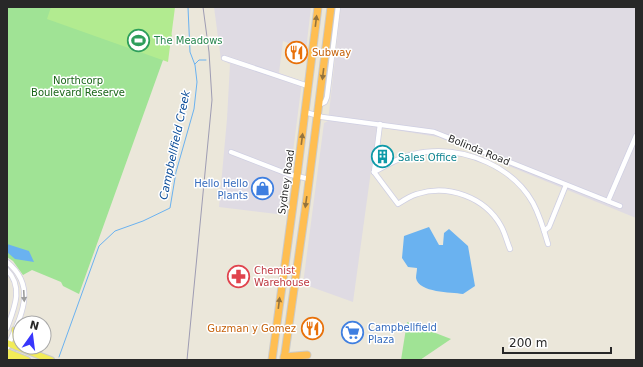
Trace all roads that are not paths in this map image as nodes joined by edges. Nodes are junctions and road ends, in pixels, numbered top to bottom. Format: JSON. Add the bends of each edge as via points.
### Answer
{"nodes":[{"id":1,"x":318,"y":7,"type":"edge"},
{"id":2,"x":331,"y":7,"type":"edge"},
{"id":3,"x":338,"y":7,"type":"edge"},
{"id":4,"x":224,"y":58,"type":"dead end"},
{"id":5,"x":308,"y":86,"type":"junction"},
{"id":6,"x":318,"y":111,"type":"junction"},
{"id":7,"x":305,"y":112,"type":"junction"},
{"id":8,"x":380,"y":124,"type":"junction"},
{"id":9,"x":636,"y":136,"type":"edge"},
{"id":10,"x":231,"y":152,"type":"dead end"},
{"id":11,"x":374,"y":172,"type":"junction"},
{"id":12,"x":297,"y":176,"type":"junction"},
{"id":13,"x":309,"y":179,"type":"junction"},
{"id":14,"x":566,"y":185,"type":"junction"},
{"id":15,"x":608,"y":201,"type":"junction"},
{"id":16,"x":620,"y":206,"type":"dead end"},
{"id":17,"x":544,"y":231,"type":"junction"},
{"id":18,"x":548,"y":244,"type":"dead end"},
{"id":19,"x":510,"y":249,"type":"dead end"},
{"id":20,"x":7,"y":262,"type":"edge"},
{"id":21,"x":7,"y":270,"type":"edge"},
{"id":22,"x":22,"y":315,"type":"edge"},
{"id":23,"x":7,"y":328,"type":"edge"},
{"id":24,"x":7,"y":352,"type":"edge"},
{"id":25,"x":38,"y":355,"type":"edge"},
{"id":26,"x":307,"y":355,"type":"dead end"},
{"id":27,"x":7,"y":359,"type":"edge"},
{"id":28,"x":24,"y":359,"type":"edge"},
{"id":29,"x":284,"y":359,"type":"edge"},
{"id":30,"x":51,"y":360,"type":"edge"},
{"id":31,"x":272,"y":360,"type":"edge"}],
"edges":[{"from":5,"to":1,"type":"highway","name":"Sydney Road","one_way":true},
{"from":2,"to":6,"type":"highway","one_way":true},
{"from":3,"to":6,"type":"street","via":[[327,97]]},
{"from":4,"to":5,"type":"street"},
{"from":5,"to":7,"type":"highway","name":"Sydney Road"},
{"from":6,"to":7,"type":"street","name":"Bolinda Road"},
{"from":6,"to":8,"type":"street","name":"Bolinda Road","via":[[331,117]]},
{"from":6,"to":13,"type":"highway"},
{"from":12,"to":7,"type":"highway","name":"Sydney Road","one_way":true},
{"from":8,"to":11,"type":"street"},
{"from":8,"to":14,"type":"street","name":"Bolinda Road","via":[[434,132]]},
{"from":9,"to":15,"type":"street"},
{"from":10,"to":12,"type":"street"},
{"from":11,"to":17,"type":"street","via":[[394,161],[425,152],[456,153],[487,162],[513,179],[525,192],[533,203]]},
{"from":11,"to":19,"type":"street","via":[[398,204],[428,191],[447,191],[474,199],[484,205],[498,222]]},
{"from":12,"to":13,"type":"street"},
{"from":31,"to":12,"type":"highway","name":"Sydney Road","one_way":true},
{"from":13,"to":29,"type":"highway","one_way":true},
{"from":14,"to":15,"type":"street","name":"Bolinda Road"},
{"from":14,"to":17,"type":"street","via":[[549,228]]},
{"from":15,"to":16,"type":"street","name":"Bolinda Road"},
{"from":17,"to":18,"type":"street"},
{"from":20,"to":22,"type":"street","one_way":true,"via":[[17,273],[23,286]]},
{"from":21,"to":23,"type":"street","via":[[15,283],[17,295]]},
{"from":24,"to":28,"type":"main road"},
{"from":25,"to":30,"type":"main road"},
{"from":26,"to":29,"type":"highway"},
{"from":27,"to":28,"type":"main road"}]}
